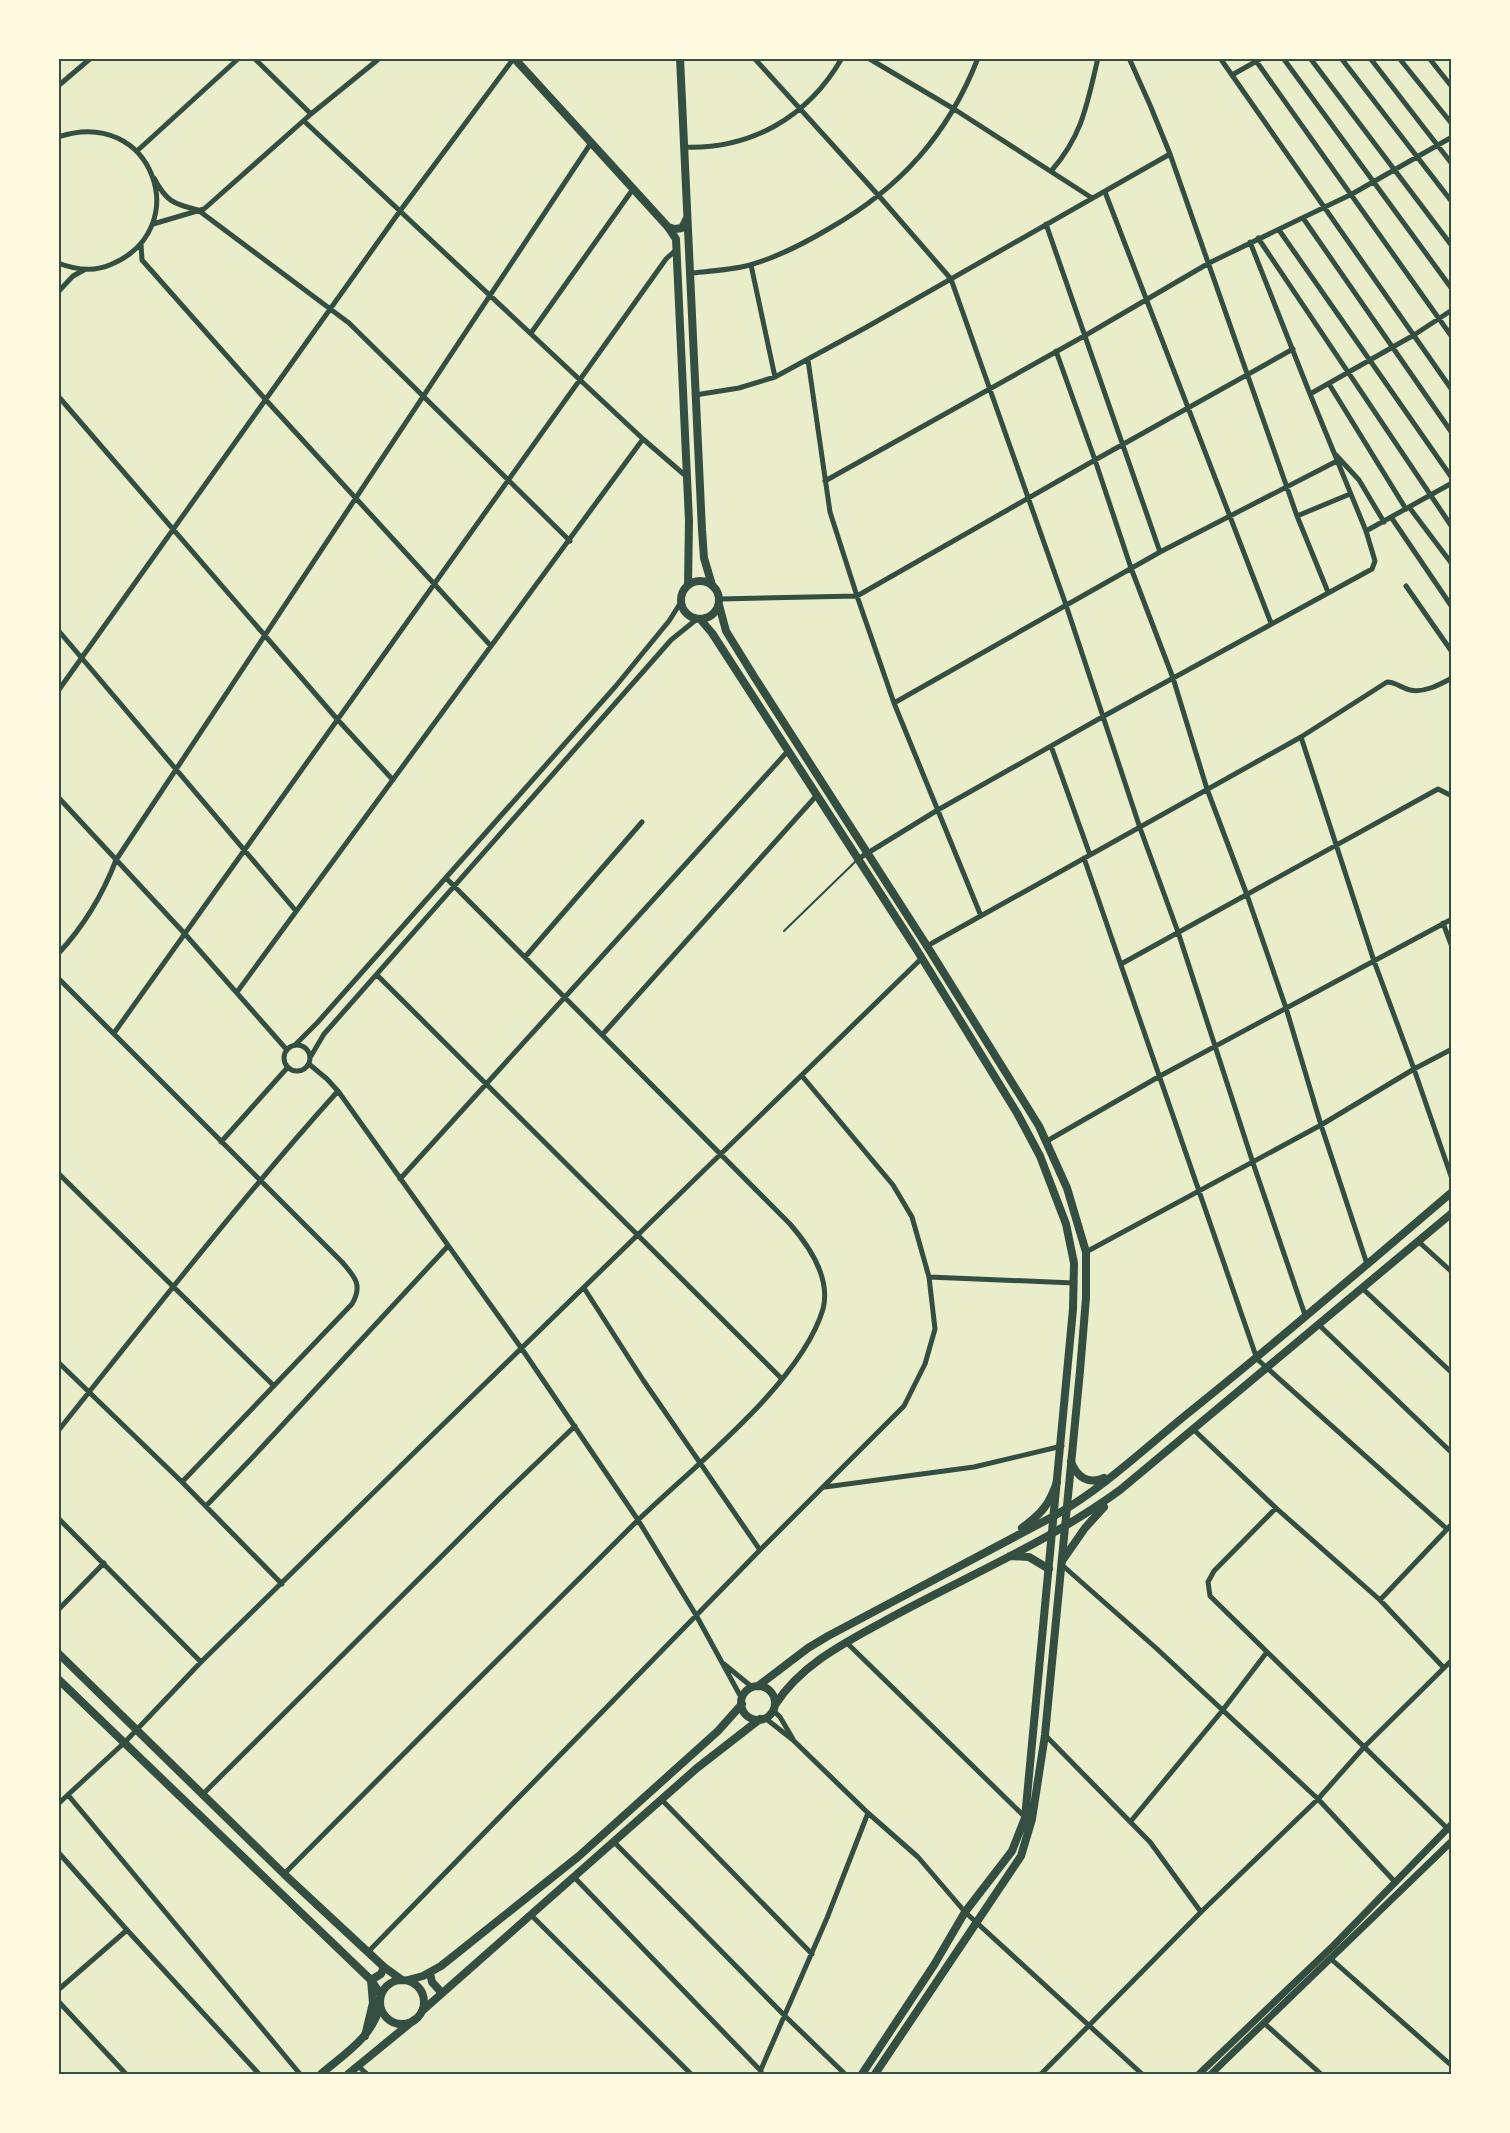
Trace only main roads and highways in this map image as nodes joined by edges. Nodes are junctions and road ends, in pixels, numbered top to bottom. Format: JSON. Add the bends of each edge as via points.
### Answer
{"nodes":[{"id":1,"x":514,"y":58,"type":"edge"},
{"id":2,"x":680,"y":58,"type":"edge"},
{"id":3,"x":688,"y":216,"type":"junction"},
{"id":4,"x":668,"y":227,"type":"junction"},
{"id":5,"x":688,"y":585,"type":"junction"},
{"id":6,"x":712,"y":585,"type":"junction"},
{"id":7,"x":719,"y":602,"type":"junction"},
{"id":8,"x":699,"y":619,"type":"junction"},
{"id":9,"x":1452,"y":1192,"type":"edge"},
{"id":10,"x":1452,"y":1213,"type":"edge"},
{"id":11,"x":1071,"y":1462,"type":"junction"},
{"id":12,"x":1113,"y":1474,"type":"junction"},
{"id":13,"x":1057,"y":1482,"type":"junction"},
{"id":14,"x":1120,"y":1490,"type":"junction"},
{"id":15,"x":1067,"y":1509,"type":"junction"},
{"id":16,"x":1054,"y":1516,"type":"junction"},
{"id":17,"x":1066,"y":1527,"type":"junction"},
{"id":18,"x":1053,"y":1534,"type":"junction"},
{"id":19,"x":1000,"y":1545,"type":"junction"},
{"id":20,"x":1007,"y":1557,"type":"junction"},
{"id":21,"x":1062,"y":1563,"type":"junction"},
{"id":22,"x":1049,"y":1569,"type":"junction"},
{"id":23,"x":58,"y":1653,"type":"edge"},
{"id":24,"x":58,"y":1679,"type":"edge"},
{"id":25,"x":755,"y":1686,"type":"junction"},
{"id":26,"x":742,"y":1702,"type":"junction"},
{"id":27,"x":774,"y":1708,"type":"junction"},
{"id":28,"x":762,"y":1718,"type":"junction"},
{"id":29,"x":384,"y":1967,"type":"junction"},
{"id":30,"x":430,"y":1973,"type":"junction"},
{"id":31,"x":371,"y":1980,"type":"junction"},
{"id":32,"x":405,"y":1980,"type":"junction"},
{"id":33,"x":441,"y":1992,"type":"junction"},
{"id":34,"x":381,"y":2000,"type":"junction"},
{"id":35,"x":422,"y":2011,"type":"junction"},
{"id":36,"x":414,"y":2020,"type":"junction"},
{"id":37,"x":365,"y":2036,"type":"junction"},
{"id":38,"x":321,"y":2074,"type":"edge"},
{"id":39,"x":348,"y":2074,"type":"edge"},
{"id":40,"x":862,"y":2074,"type":"edge"},
{"id":41,"x":875,"y":2074,"type":"edge"}],
"edges":[{"from":1,"to":4,"type":"main road"},
{"from":2,"to":3,"type":"main road"},
{"from":3,"to":4,"type":"main road","via":[[682,228]]},
{"from":3,"to":6,"type":"main road","via":[[704,551]]},
{"from":4,"to":5,"type":"main road","via":[[677,249]]},
{"from":5,"to":6,"type":"main road","via":[[700,580]]},
{"from":5,"to":8,"type":"main road","via":[[681,602],[688,615]]},
{"from":6,"to":7,"type":"main road"},
{"from":7,"to":8,"type":"main road","via":[[714,614]]},
{"from":7,"to":11,"type":"main road","via":[[729,636],[1047,1140],[1067,1188],[1086,1252],[1086,1298]]},
{"from":8,"to":13,"type":"main road","via":[[712,633],[922,958],[1040,1156],[1066,1224],[1074,1263]]},
{"from":9,"to":12,"type":"main road","via":[[1257,1359]]},
{"from":10,"to":14,"type":"main road"},
{"from":11,"to":12,"type":"main road","via":[[1075,1472],[1088,1481]]},
{"from":11,"to":15,"type":"main road"},
{"from":12,"to":15,"type":"main road"},
{"from":13,"to":16,"type":"main road"},
{"from":13,"to":19,"type":"main road","via":[[1044,1509]]},
{"from":14,"to":17,"type":"main road"},
{"from":14,"to":21,"type":"main road","via":[[1089,1523]]},
{"from":15,"to":16,"type":"main road"},
{"from":15,"to":17,"type":"main road"},
{"from":16,"to":18,"type":"main road"},
{"from":16,"to":19,"type":"main road"},
{"from":17,"to":18,"type":"main road"},
{"from":17,"to":21,"type":"main road"},
{"from":18,"to":20,"type":"main road"},
{"from":18,"to":22,"type":"main road"},
{"from":19,"to":25,"type":"main road","via":[[828,1636]]},
{"from":20,"to":22,"type":"main road","via":[[1029,1557]]},
{"from":20,"to":27,"type":"main road","via":[[824,1656],[798,1675]]},
{"from":21,"to":41,"type":"main road","via":[[1044,1735],[1032,1819],[1021,1856]]},
{"from":22,"to":40,"type":"main road","via":[[1025,1817],[1012,1851],[965,1912]]},
{"from":23,"to":29,"type":"main road"},
{"from":24,"to":31,"type":"main road"},
{"from":25,"to":26,"type":"main road","via":[[744,1694]]},
{"from":25,"to":27,"type":"main road","via":[[769,1689],[775,1699]]},
{"from":26,"to":28,"type":"main road","via":[[746,1714]]},
{"from":26,"to":30,"type":"main road","via":[[718,1731],[572,1862]]},
{"from":27,"to":28,"type":"main road"},
{"from":28,"to":33,"type":"main road","via":[[697,1768]]},
{"from":29,"to":31,"type":"main road"},
{"from":29,"to":32,"type":"main road"},
{"from":30,"to":32,"type":"main road"},
{"from":30,"to":33,"type":"main road"},
{"from":31,"to":34,"type":"main road"},
{"from":31,"to":37,"type":"main road","via":[[373,2003]]},
{"from":32,"to":34,"type":"main road","via":[[391,1982]]},
{"from":32,"to":35,"type":"main road","via":[[422,1992]]},
{"from":33,"to":35,"type":"main road"},
{"from":34,"to":36,"type":"main road","via":[[382,2011],[390,2020],[402,2024]]},
{"from":34,"to":37,"type":"main road","via":[[375,2021]]},
{"from":35,"to":36,"type":"main road"},
{"from":36,"to":39,"type":"main road"},
{"from":37,"to":38,"type":"main road"}]}
